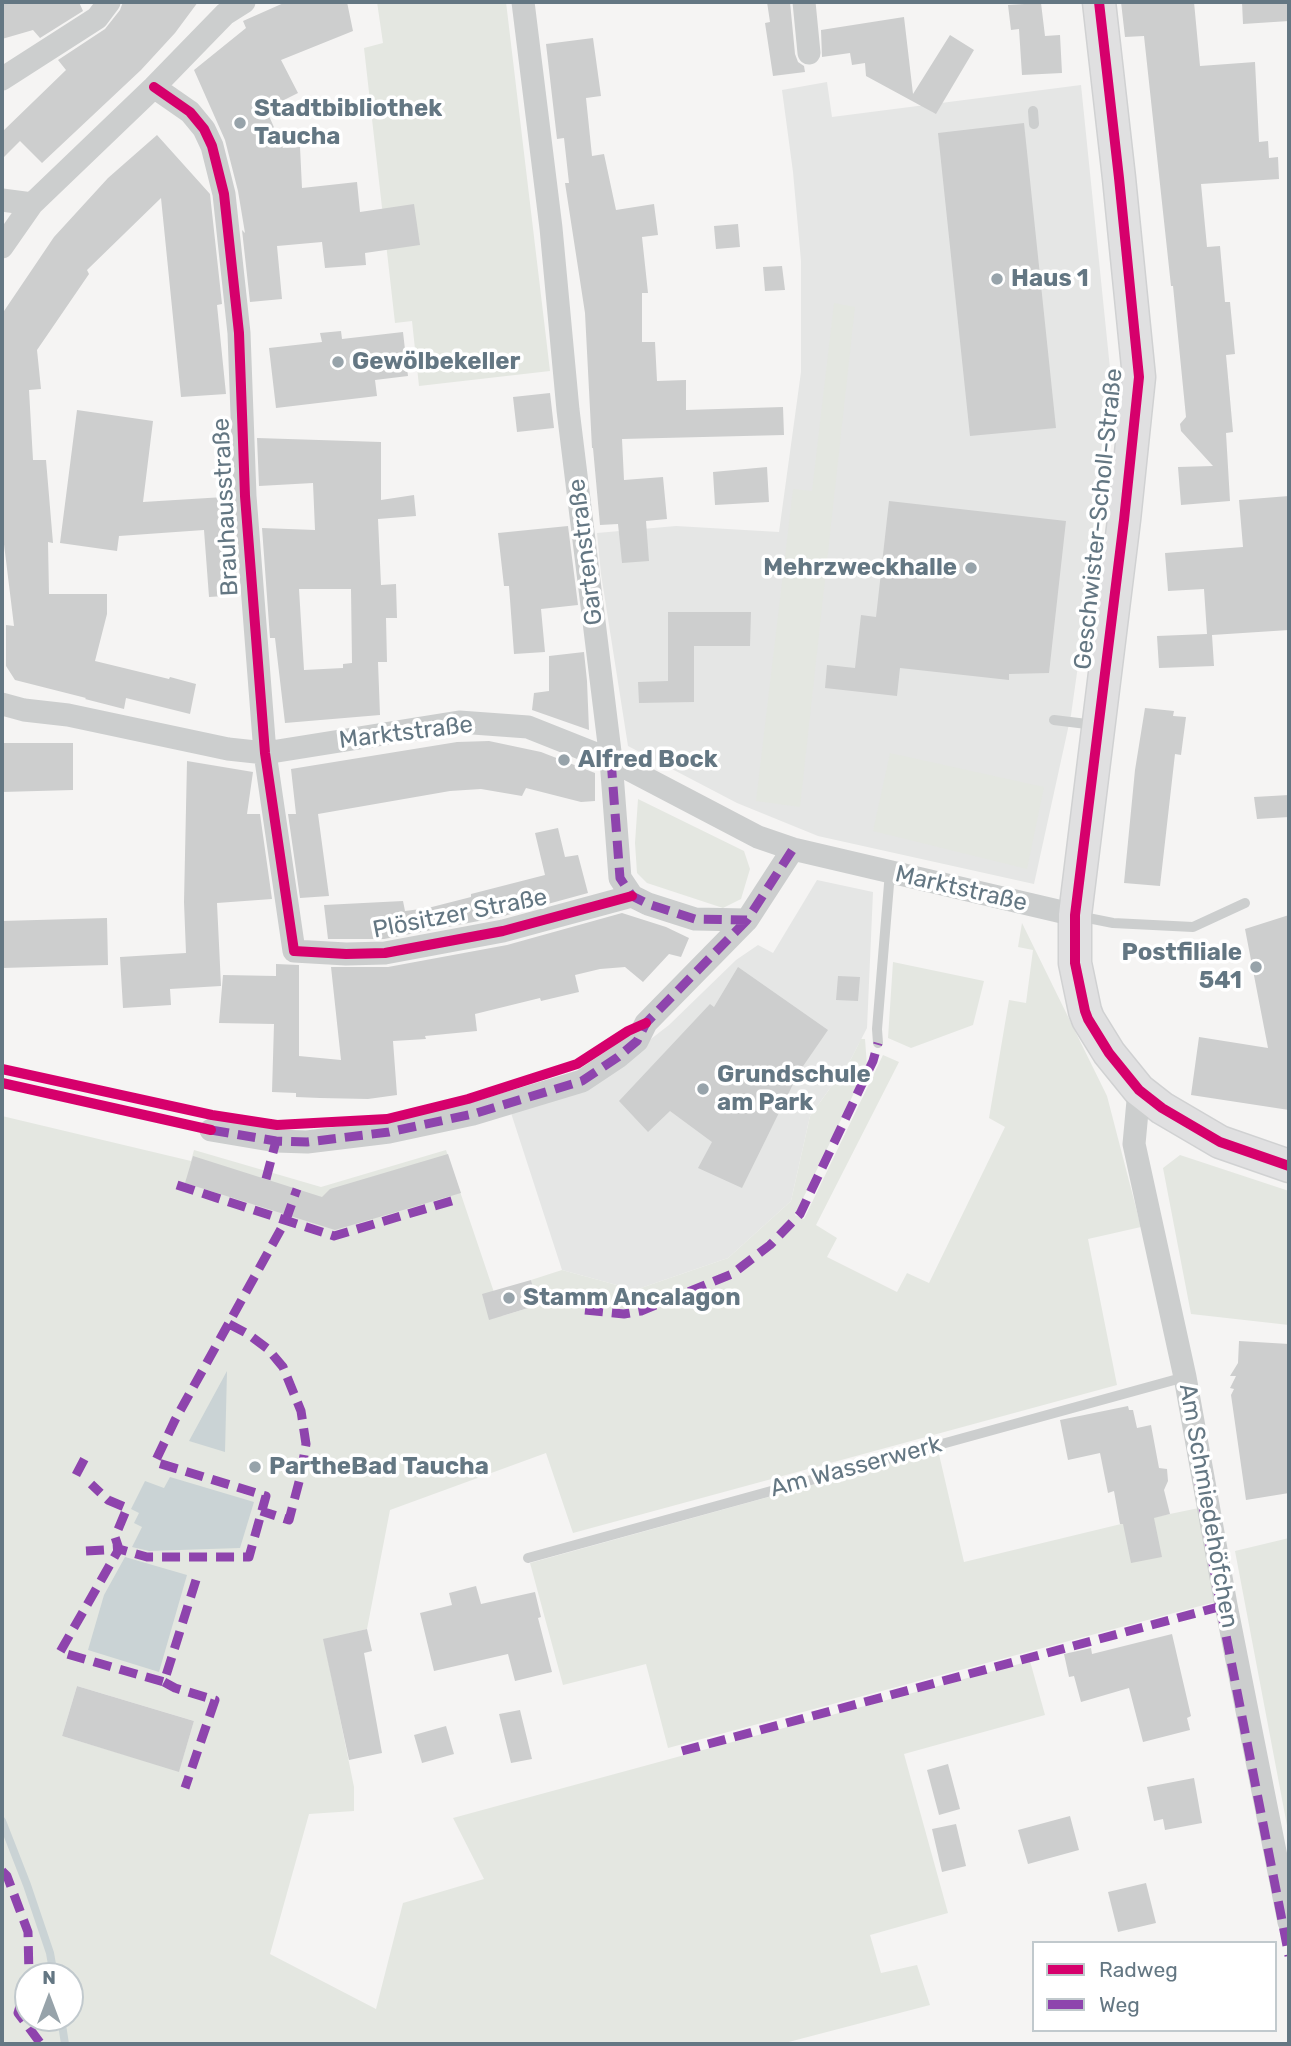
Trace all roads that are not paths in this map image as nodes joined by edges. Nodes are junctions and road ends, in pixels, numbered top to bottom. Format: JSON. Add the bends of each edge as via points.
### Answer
{"nodes":[{"id":1,"x":109,"y":2,"type":"edge"},
{"id":2,"x":244,"y":2,"type":"edge"},
{"id":3,"x":523,"y":2,"type":"edge"},
{"id":4,"x":804,"y":2,"type":"edge"},
{"id":5,"x":1098,"y":2,"type":"edge"},
{"id":6,"x":809,"y":53,"type":"dead end"},
{"id":7,"x":2,"y":79,"type":"edge"},
{"id":8,"x":154,"y":88,"type":"junction"},
{"id":9,"x":1033,"y":111,"type":"dead end"},
{"id":10,"x":1034,"y":124,"type":"dead end"},
{"id":11,"x":2,"y":200,"type":"edge"},
{"id":12,"x":32,"y":204,"type":"junction"},
{"id":13,"x":2,"y":247,"type":"edge"},
{"id":14,"x":2,"y":704,"type":"edge"},
{"id":15,"x":1055,"y":720,"type":"dead end"},
{"id":16,"x":1098,"y":726,"type":"junction"},
{"id":17,"x":265,"y":753,"type":"junction"},
{"id":18,"x":611,"y":760,"type":"junction"},
{"id":19,"x":793,"y":849,"type":"junction"},
{"id":20,"x":890,"y":872,"type":"junction"},
{"id":21,"x":632,"y":896,"type":"junction"},
{"id":22,"x":1245,"y":903,"type":"dead end"},
{"id":23,"x":1075,"y":915,"type":"junction"},
{"id":24,"x":747,"y":920,"type":"junction"},
{"id":25,"x":294,"y":951,"type":"joint"},
{"id":26,"x":878,"y":1043,"type":"dead end"},
{"id":27,"x":1139,"y":1090,"type":"junction"},
{"id":28,"x":211,"y":1130,"type":"dead end"},
{"id":29,"x":1289,"y":1166,"type":"edge"},
{"id":30,"x":1185,"y":1377,"type":"junction"},
{"id":31,"x":528,"y":1558,"type":"dead end"},
{"id":32,"x":1289,"y":1922,"type":"edge"}],
"edges":[{"from":1,"to":7,"type":"street","via":[[97,18]]},
{"from":2,"to":8,"type":"street","via":[[225,15]]},
{"from":3,"to":18,"type":"street","name":"Gartenstraße"},
{"from":4,"to":6,"type":"street"},
{"from":5,"to":16,"type":"street","name":"Geschwister-Scholl-Straße","via":[[1139,377]]},
{"from":8,"to":12,"type":"street"},
{"from":8,"to":17,"type":"street","name":"Brauhausstraße","via":[[190,112],[204,129],[224,194],[239,332],[245,496]]},
{"from":9,"to":10,"type":"lane"},
{"from":11,"to":12,"type":"street"},
{"from":12,"to":13,"type":"street"},
{"from":14,"to":17,"type":"street","name":"Marktstraße"},
{"from":15,"to":16,"type":"lane"},
{"from":16,"to":23,"type":"street","name":"Geschwister-Scholl-Straße"},
{"from":17,"to":18,"type":"street","name":"Marktstraße","via":[[459,722],[528,727]]},
{"from":17,"to":25,"type":"street","name":"Brauhausstraße"},
{"from":18,"to":19,"type":"street","name":"Marktstraße","via":[[758,836]]},
{"from":18,"to":21,"type":"street","name":"Gartenstraße","via":[[620,878]]},
{"from":19,"to":20,"type":"street","name":"Marktstraße"},
{"from":19,"to":24,"type":"street"},
{"from":20,"to":23,"type":"street","name":"Marktstraße"},
{"from":20,"to":26,"type":"lane","via":[[892,924]]},
{"from":21,"to":24,"type":"street","via":[[695,919]]},
{"from":21,"to":25,"type":"street","name":"Plösitzer Straße","via":[[503,931],[385,953]]},
{"from":22,"to":23,"type":"lane","via":[[1193,927],[1113,923]]},
{"from":23,"to":27,"type":"street","name":"Geschwister-Scholl-Straße","via":[[1075,963],[1085,1011],[1109,1053]]},
{"from":24,"to":28,"type":"street","via":[[646,1023],[637,1041],[582,1081],[473,1114],[389,1132],[307,1142]]},
{"from":27,"to":29,"type":"street","name":"Geschwister-Scholl-Straße","via":[[1220,1142]]},
{"from":27,"to":30,"type":"street","name":"Am Schmiedehöfchen","via":[[1134,1143]]},
{"from":30,"to":31,"type":"lane","name":"Am Wasserwerk"},
{"from":30,"to":32,"type":"street","name":"Am Schmiedehöfchen"}]}
